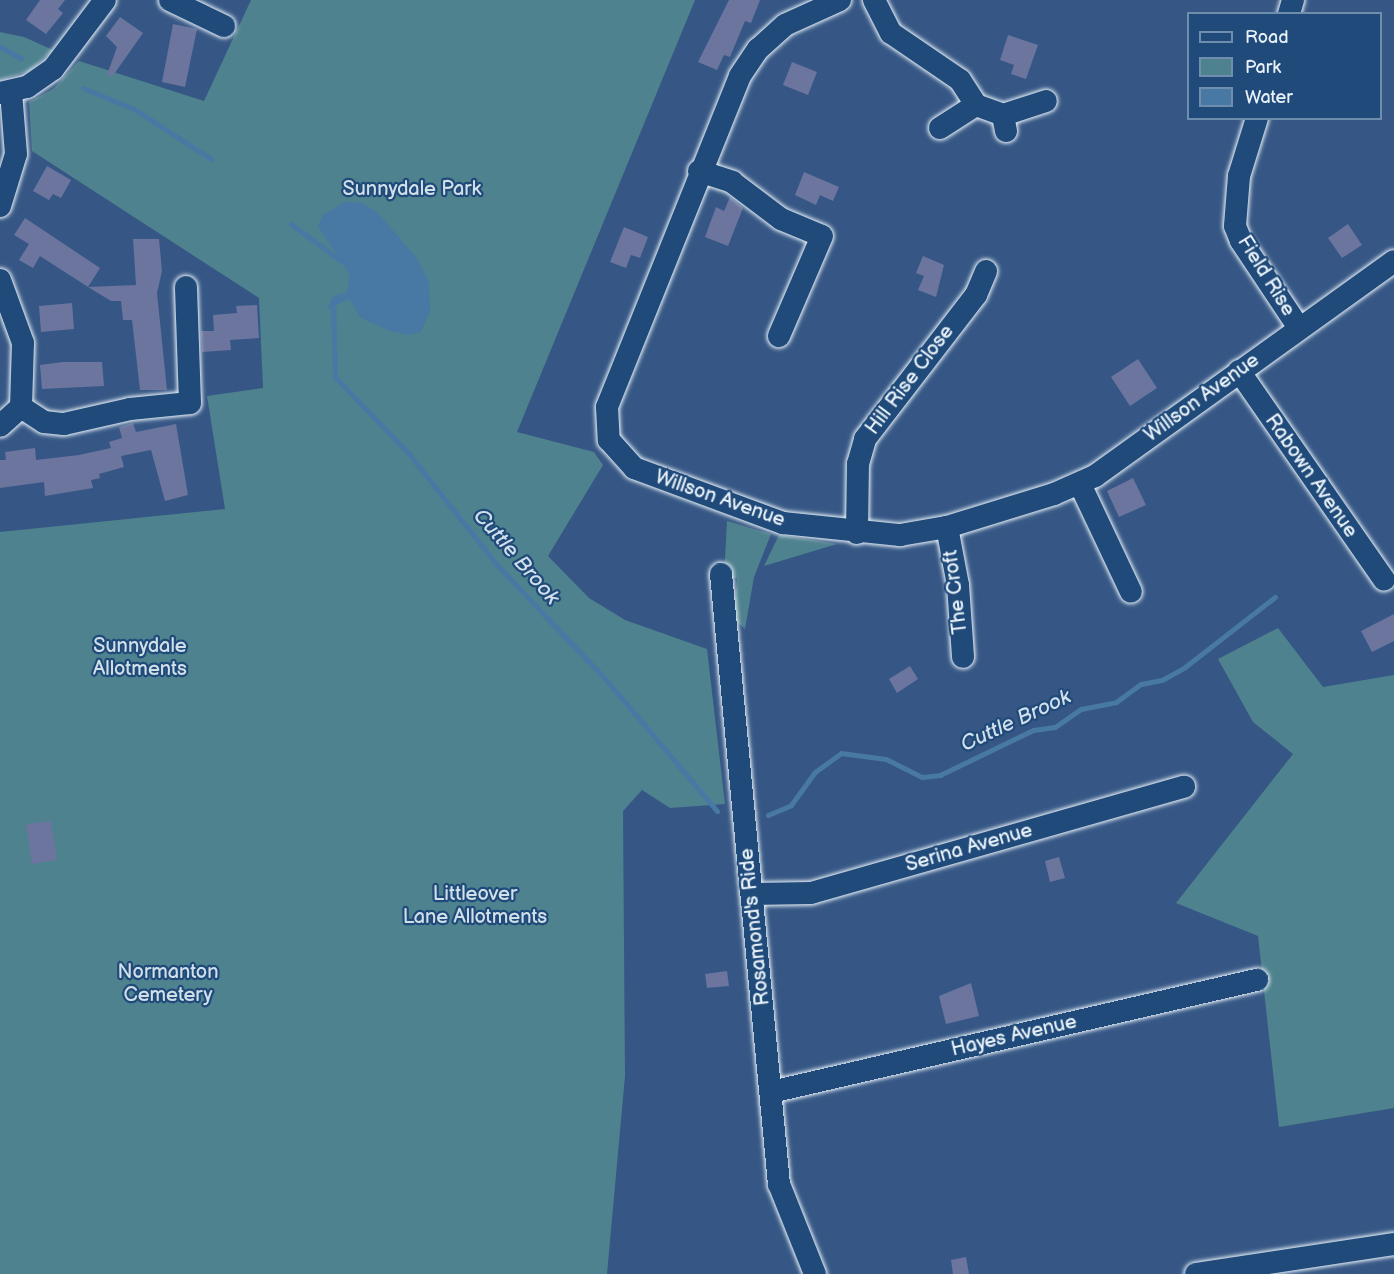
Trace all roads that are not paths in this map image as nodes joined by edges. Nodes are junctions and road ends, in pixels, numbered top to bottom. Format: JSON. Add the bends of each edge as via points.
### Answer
{"nodes":[{"id":1,"x":105,"y":0,"type":"edge"},
{"id":2,"x":170,"y":0,"type":"edge"},
{"id":3,"x":840,"y":0,"type":"edge"},
{"id":4,"x":874,"y":0,"type":"edge"},
{"id":5,"x":224,"y":26,"type":"dead end"},
{"id":6,"x":5,"y":92,"type":"edge"},
{"id":7,"x":1046,"y":101,"type":"dead end"},
{"id":8,"x":976,"y":105,"type":"junction"},
{"id":9,"x":1256,"y":120,"type":"edge"},
{"id":10,"x":940,"y":128,"type":"dead end"},
{"id":11,"x":699,"y":171,"type":"junction"},
{"id":12,"x":0,"y":206,"type":"edge"},
{"id":13,"x":1394,"y":261,"type":"edge"},
{"id":14,"x":986,"y":271,"type":"dead end"},
{"id":15,"x":0,"y":280,"type":"edge"},
{"id":16,"x":186,"y":287,"type":"dead end"},
{"id":17,"x":1299,"y":328,"type":"junction"},
{"id":18,"x":779,"y":336,"type":"dead end"},
{"id":19,"x":1239,"y":371,"type":"junction"},
{"id":20,"x":21,"y":407,"type":"junction"},
{"id":21,"x":0,"y":426,"type":"edge"},
{"id":22,"x":1080,"y":484,"type":"junction"},
{"id":23,"x":947,"y":527,"type":"junction"},
{"id":24,"x":857,"y":533,"type":"junction"},
{"id":25,"x":721,"y":574,"type":"dead end"},
{"id":26,"x":1384,"y":580,"type":"dead end"},
{"id":27,"x":1131,"y":592,"type":"dead end"},
{"id":28,"x":963,"y":657,"type":"dead end"},
{"id":29,"x":1184,"y":787,"type":"dead end"},
{"id":30,"x":752,"y":894,"type":"junction"},
{"id":31,"x":1257,"y":980,"type":"dead end"},
{"id":32,"x":771,"y":1092,"type":"junction"},
{"id":33,"x":1394,"y":1244,"type":"edge"},
{"id":34,"x":815,"y":1274,"type":"edge"},
{"id":35,"x":1196,"y":1274,"type":"edge"}],
"edges":[{"from":1,"to":6,"type":"street","via":[[65,59],[41,79]]},
{"from":2,"to":5,"type":"street"},
{"from":3,"to":11,"type":"street","name":"Willson Avenue","via":[[785,25],[758,49],[740,76]]},
{"from":4,"to":8,"type":"street","via":[[891,33],[960,80]]},
{"from":6,"to":12,"type":"street","via":[[16,154]]},
{"from":7,"to":8,"type":"street","via":[[1004,123]]},
{"from":8,"to":10,"type":"street"},
{"from":9,"to":17,"type":"street","name":"Field Rise","via":[[1239,176],[1235,226]]},
{"from":11,"to":18,"type":"street","via":[[732,182],[781,219],[822,236]]},
{"from":11,"to":24,"type":"street","name":"Willson Avenue","via":[[610,397],[605,421],[609,440],[634,468],[722,503],[783,523]]},
{"from":13,"to":17,"type":"street","name":"Willson Avenue"},
{"from":14,"to":24,"type":"street","name":"Hill Rise Close","via":[[976,296],[865,439],[858,464]]},
{"from":15,"to":20,"type":"street","via":[[23,343]]},
{"from":16,"to":20,"type":"street","via":[[190,403],[130,409],[64,424],[44,422]]},
{"from":17,"to":19,"type":"street","name":"Willson Avenue"},
{"from":19,"to":22,"type":"street","name":"Willson Avenue"},
{"from":19,"to":26,"type":"street","name":"Rabown Avenue"},
{"from":20,"to":21,"type":"street"},
{"from":22,"to":23,"type":"street","name":"Willson Avenue"},
{"from":22,"to":27,"type":"street"},
{"from":23,"to":24,"type":"street","name":"Willson Avenue","via":[[900,535]]},
{"from":23,"to":28,"type":"street","name":"The Croft","via":[[958,585]]},
{"from":25,"to":30,"type":"street","name":"Rosamond's Ride"},
{"from":29,"to":30,"type":"street","name":"Serina Avenue","via":[[812,892]]},
{"from":30,"to":32,"type":"street","name":"Rosamond's Ride"},
{"from":31,"to":32,"type":"street","name":"Hayes Avenue"},
{"from":32,"to":34,"type":"street","name":"Rosamond's Ride","via":[[779,1184]]},
{"from":33,"to":35,"type":"street"}]}
